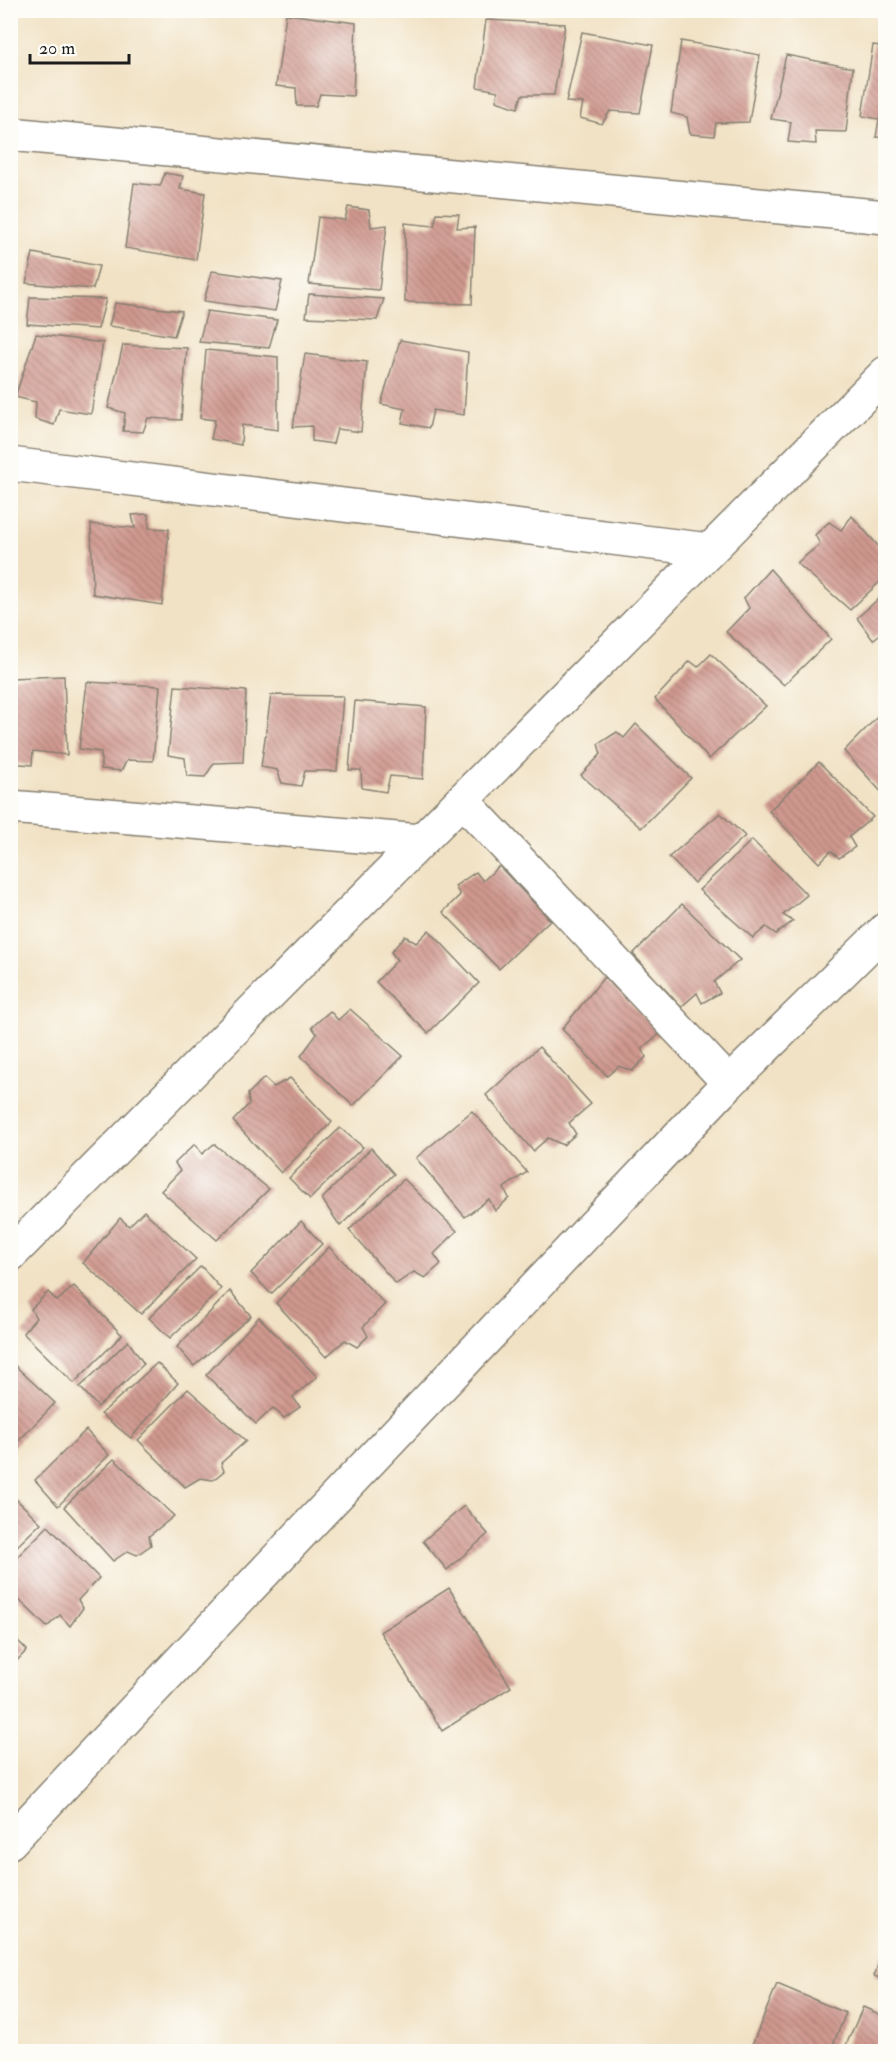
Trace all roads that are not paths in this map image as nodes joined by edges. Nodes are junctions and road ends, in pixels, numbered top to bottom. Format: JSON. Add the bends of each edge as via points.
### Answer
{"nodes":[{"id":1,"x":10,"y":134,"type":"edge"},
{"id":2,"x":885,"y":217,"type":"edge"},
{"id":3,"x":885,"y":373,"type":"edge"},
{"id":4,"x":10,"y":464,"type":"edge"},
{"id":5,"x":709,"y":550,"type":"junction"},
{"id":6,"x":462,"y":800,"type":"junction"},
{"id":7,"x":10,"y":807,"type":"edge"},
{"id":8,"x":421,"y":841,"type":"junction"},
{"id":9,"x":885,"y":929,"type":"edge"},
{"id":10,"x":729,"y":1083,"type":"junction"},
{"id":11,"x":10,"y":1255,"type":"edge"},
{"id":12,"x":10,"y":1842,"type":"edge"}],
"edges":[{"from":1,"to":2,"type":"street"},
{"from":3,"to":5,"type":"street"},
{"from":4,"to":5,"type":"street"},
{"from":5,"to":6,"type":"street"},
{"from":6,"to":8,"type":"street"},
{"from":6,"to":10,"type":"street"},
{"from":7,"to":8,"type":"street"},
{"from":8,"to":11,"type":"street"},
{"from":9,"to":10,"type":"street"},
{"from":10,"to":12,"type":"street"}]}
